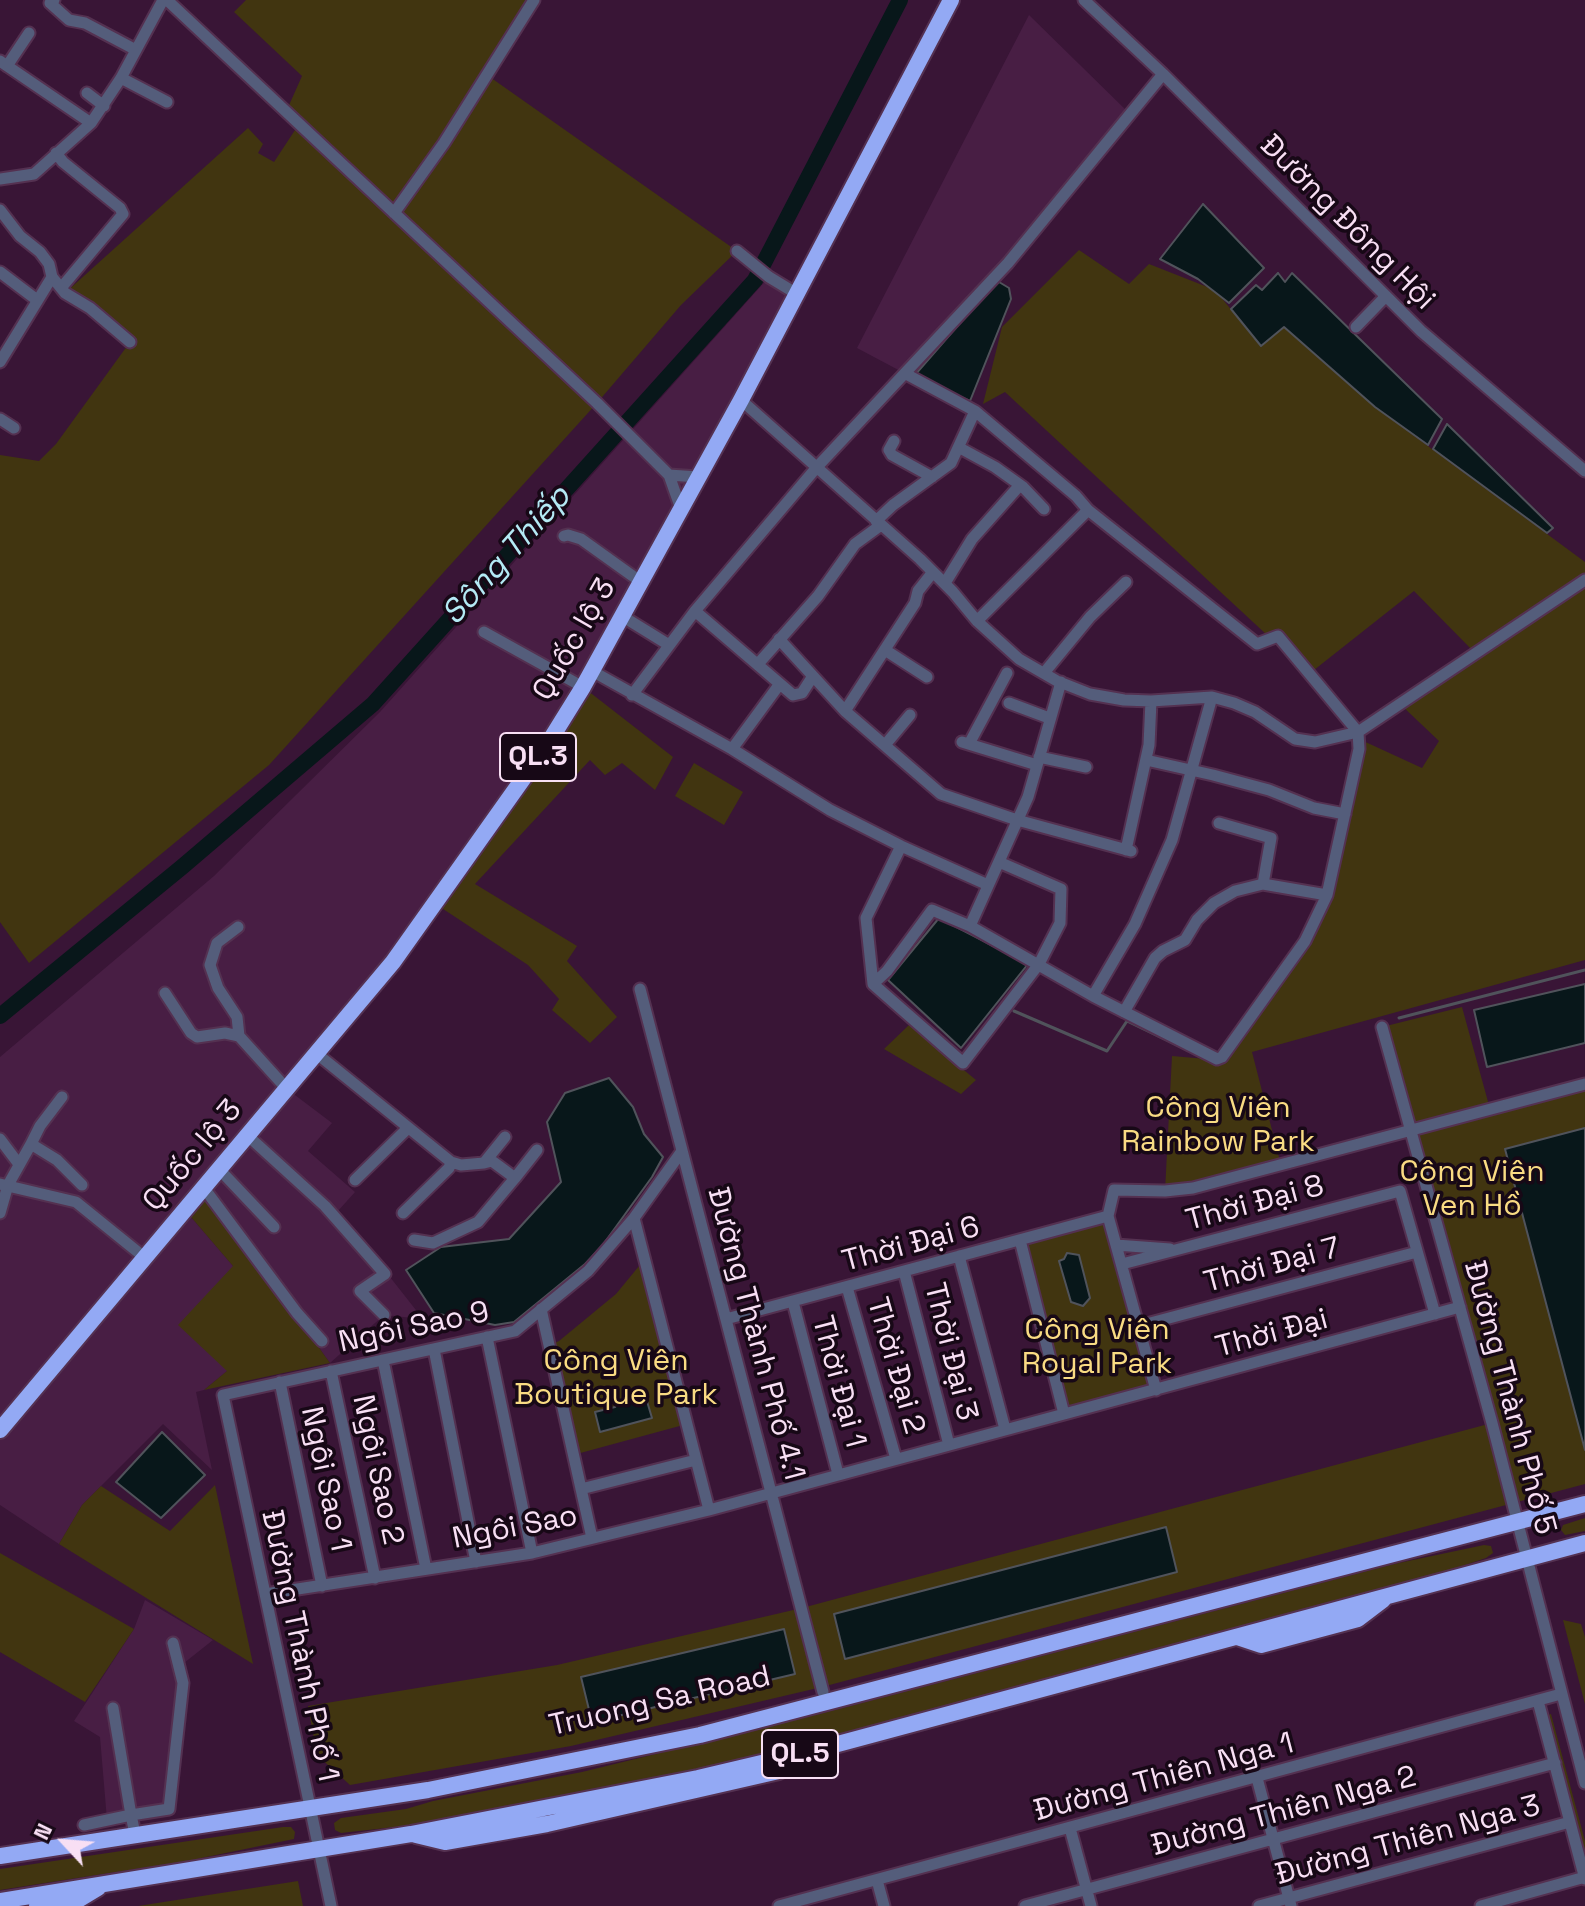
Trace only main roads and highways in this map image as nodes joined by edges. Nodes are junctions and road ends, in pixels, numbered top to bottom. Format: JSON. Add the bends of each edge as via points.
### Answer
{"nodes":[{"id":1,"x":951,"y":0,"type":"edge"},
{"id":2,"x":0,"y":1430,"type":"edge"},
{"id":3,"x":1585,"y":1504,"type":"edge"},
{"id":4,"x":1585,"y":1543,"type":"edge"},
{"id":5,"x":938,"y":1673,"type":"junction"},
{"id":6,"x":396,"y":1794,"type":"junction"},
{"id":7,"x":75,"y":1844,"type":"junction"},
{"id":8,"x":0,"y":1848,"type":"edge"},
{"id":9,"x":0,"y":1856,"type":"edge"},
{"id":10,"x":104,"y":1884,"type":"junction"},
{"id":11,"x":0,"y":1901,"type":"edge"},
{"id":12,"x":35,"y":1906,"type":"edge"}],
"edges":[{"from":1,"to":2,"type":"highway","name":"Quốc lộ 3","number":"QL.3","via":[[741,400],[547,745],[393,962]]},
{"from":3,"to":5,"type":"highway","name":"Truong Sa Road","number":"QL.5"},
{"from":4,"to":10,"type":"highway","number":"QL.5","via":[[808,1752],[411,1834]]},
{"from":5,"to":6,"type":"highway","name":"Truong Sa Road","number":"QL.5","via":[[700,1735]]},
{"from":5,"to":6,"type":"highway","name":"Truong Sa Road","number":"QL.5","via":[[902,1673],[666,1733],[419,1782]]},
{"from":6,"to":7,"type":"highway","name":"Truong Sa Road","number":"QL.5"},
{"from":7,"to":8,"type":"highway","name":"Truong Sa Road","number":"QL.5","via":[[51,1839]]},
{"from":7,"to":9,"type":"highway","name":"Truong Sa Road","number":"QL.5"},
{"from":10,"to":11,"type":"highway","number":"QL.5"},
{"from":10,"to":12,"type":"highway","number":"QL.5","via":[[78,1900]]}]}
